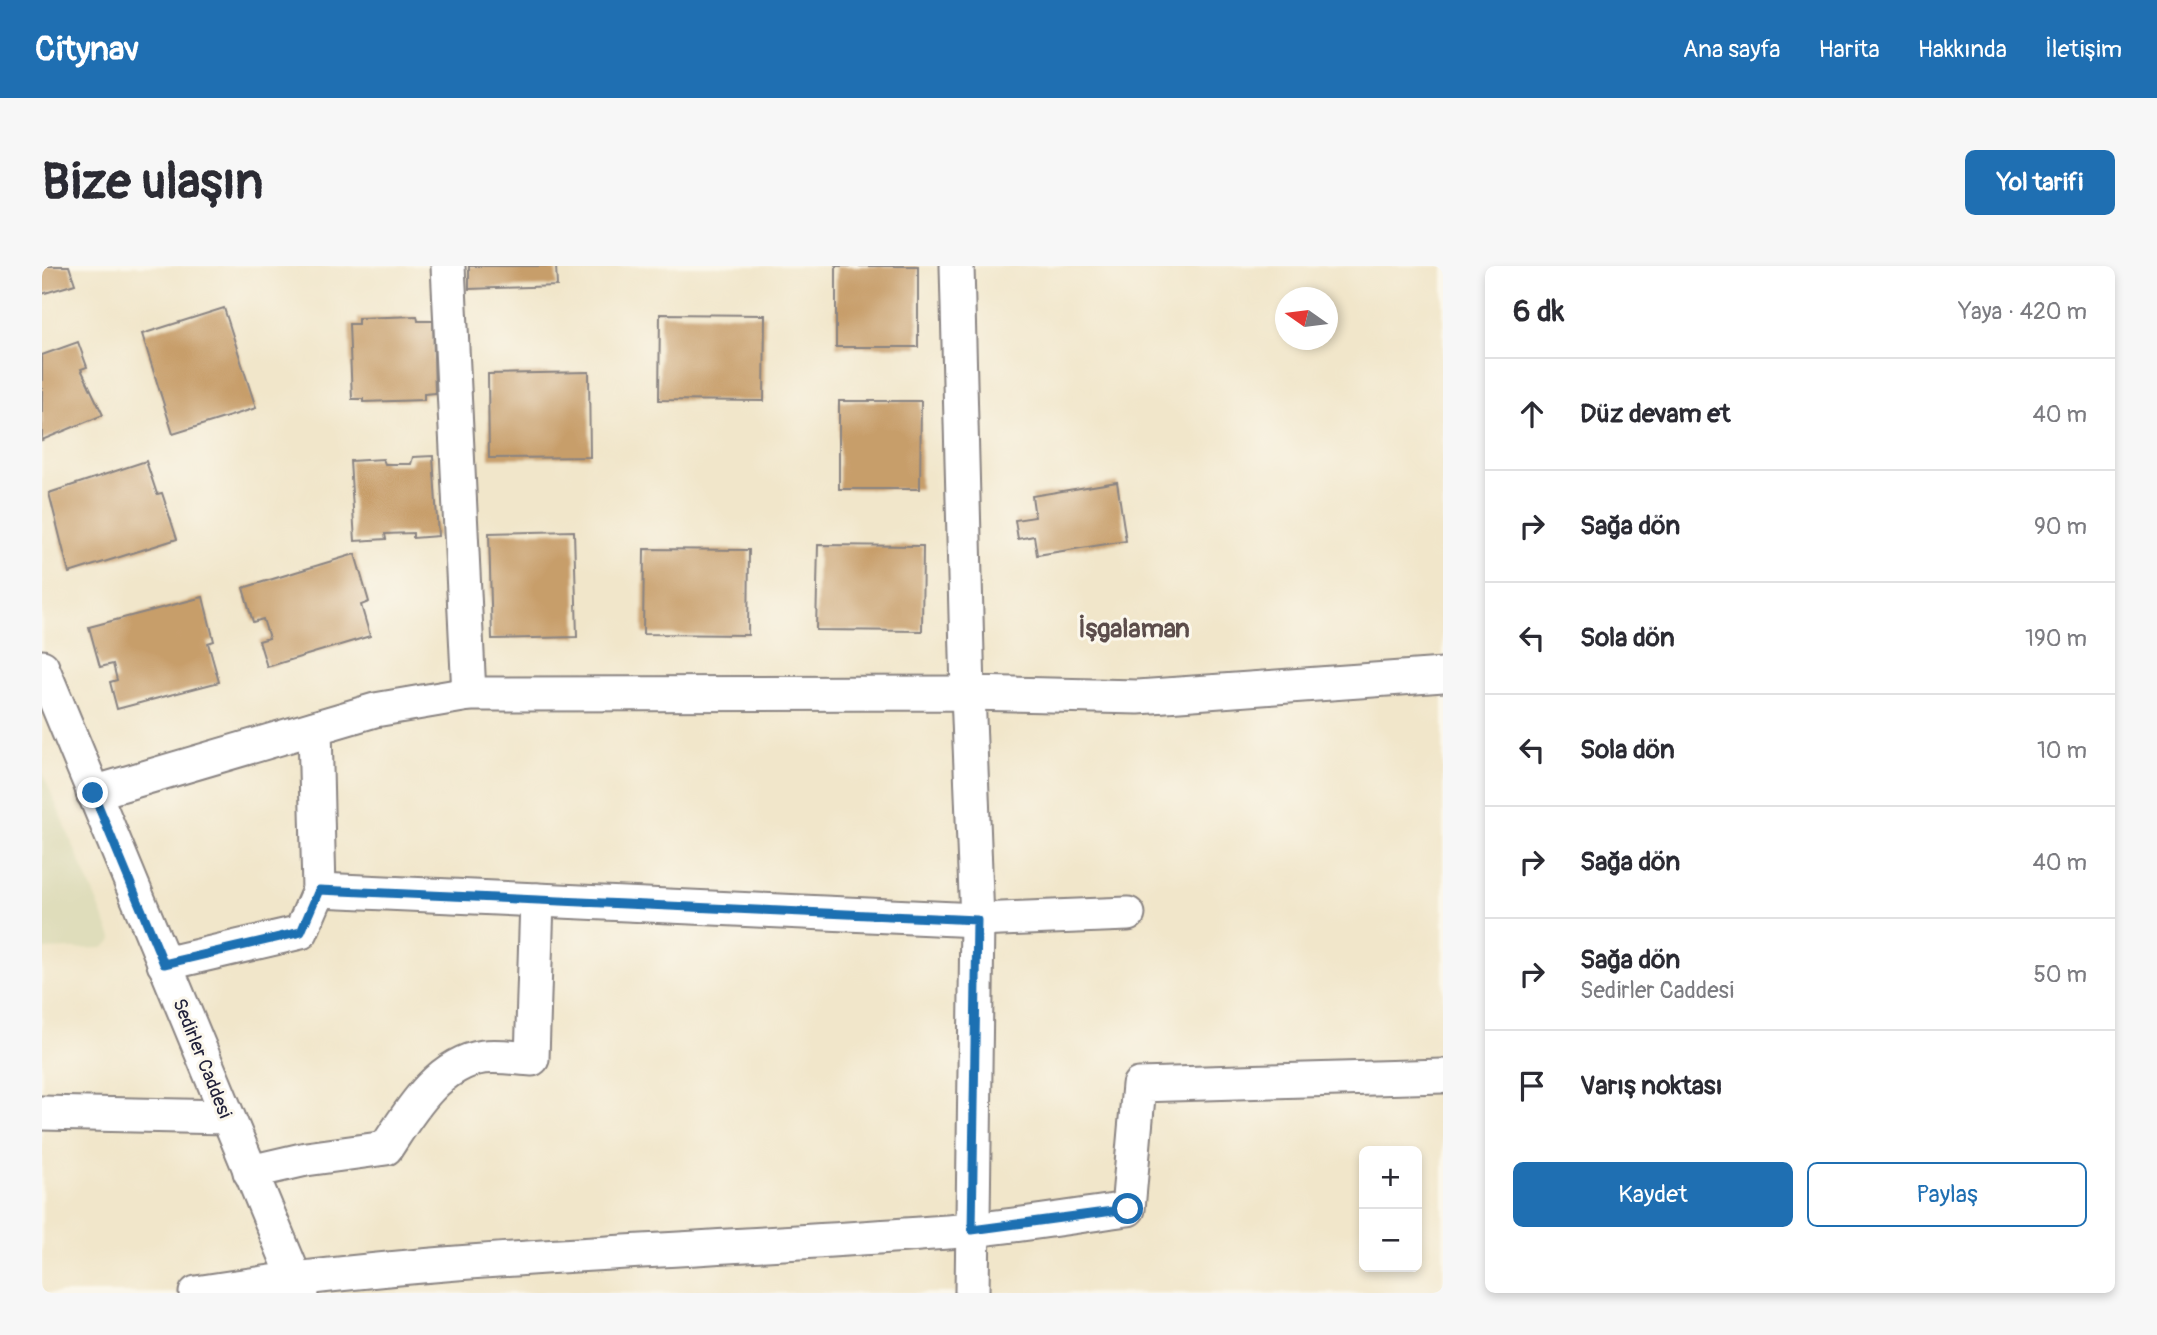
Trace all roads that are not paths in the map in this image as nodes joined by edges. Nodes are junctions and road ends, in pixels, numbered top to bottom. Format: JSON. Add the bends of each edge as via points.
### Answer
{"nodes":[{"id":1,"x":448,"y":266,"type":"edge"},
{"id":2,"x":957,"y":266,"type":"edge"},
{"id":3,"x":42,"y":667,"type":"edge"},
{"id":4,"x":1443,"y":675,"type":"edge"},
{"id":5,"x":968,"y":693,"type":"junction"},
{"id":6,"x":469,"y":695,"type":"junction"},
{"id":7,"x":315,"y":728,"type":"junction"},
{"id":8,"x":93,"y":793,"type":"junction"},
{"id":9,"x":319,"y":890,"type":"junction"},
{"id":10,"x":537,"y":900,"type":"junction"},
{"id":11,"x":1128,"y":914,"type":"dead end"},
{"id":12,"x":977,"y":920,"type":"junction"},
{"id":13,"x":164,"y":964,"type":"junction"},
{"id":14,"x":1443,"y":1076,"type":"edge"},
{"id":15,"x":42,"y":1112,"type":"edge"},
{"id":16,"x":227,"y":1117,"type":"junction"},
{"id":17,"x":250,"y":1172,"type":"junction"},
{"id":18,"x":972,"y":1230,"type":"junction"},
{"id":19,"x":297,"y":1285,"type":"edge"},
{"id":20,"x":196,"y":1293,"type":"edge"},
{"id":21,"x":972,"y":1293,"type":"edge"}],
"edges":[{"from":1,"to":6,"type":"street"},
{"from":2,"to":5,"type":"street"},
{"from":3,"to":8,"type":"street","name":"Sedirler Caddesi"},
{"from":4,"to":5,"type":"street","via":[[1138,697]]},
{"from":5,"to":6,"type":"street"},
{"from":5,"to":12,"type":"street"},
{"from":6,"to":7,"type":"street","via":[[375,710]]},
{"from":7,"to":8,"type":"street"},
{"from":7,"to":9,"type":"street"},
{"from":8,"to":13,"type":"street","name":"Sedirler Caddesi"},
{"from":9,"to":10,"type":"street"},
{"from":9,"to":13,"type":"street","via":[[301,932]]},
{"from":10,"to":12,"type":"street"},
{"from":10,"to":17,"type":"street","via":[[532,1059],[482,1057],[447,1071],[414,1107],[386,1148]]},
{"from":11,"to":12,"type":"street"},
{"from":12,"to":18,"type":"street"},
{"from":13,"to":16,"type":"street","name":"Sedirler Caddesi"},
{"from":14,"to":18,"type":"street","via":[[1139,1085],[1128,1209]]},
{"from":15,"to":16,"type":"street"},
{"from":16,"to":17,"type":"street","name":"Sedirler Caddesi"},
{"from":17,"to":19,"type":"street","name":"Sedirler Caddesi"},
{"from":18,"to":19,"type":"street","via":[[488,1260]]},
{"from":18,"to":21,"type":"street"},
{"from":19,"to":20,"type":"street"}]}
